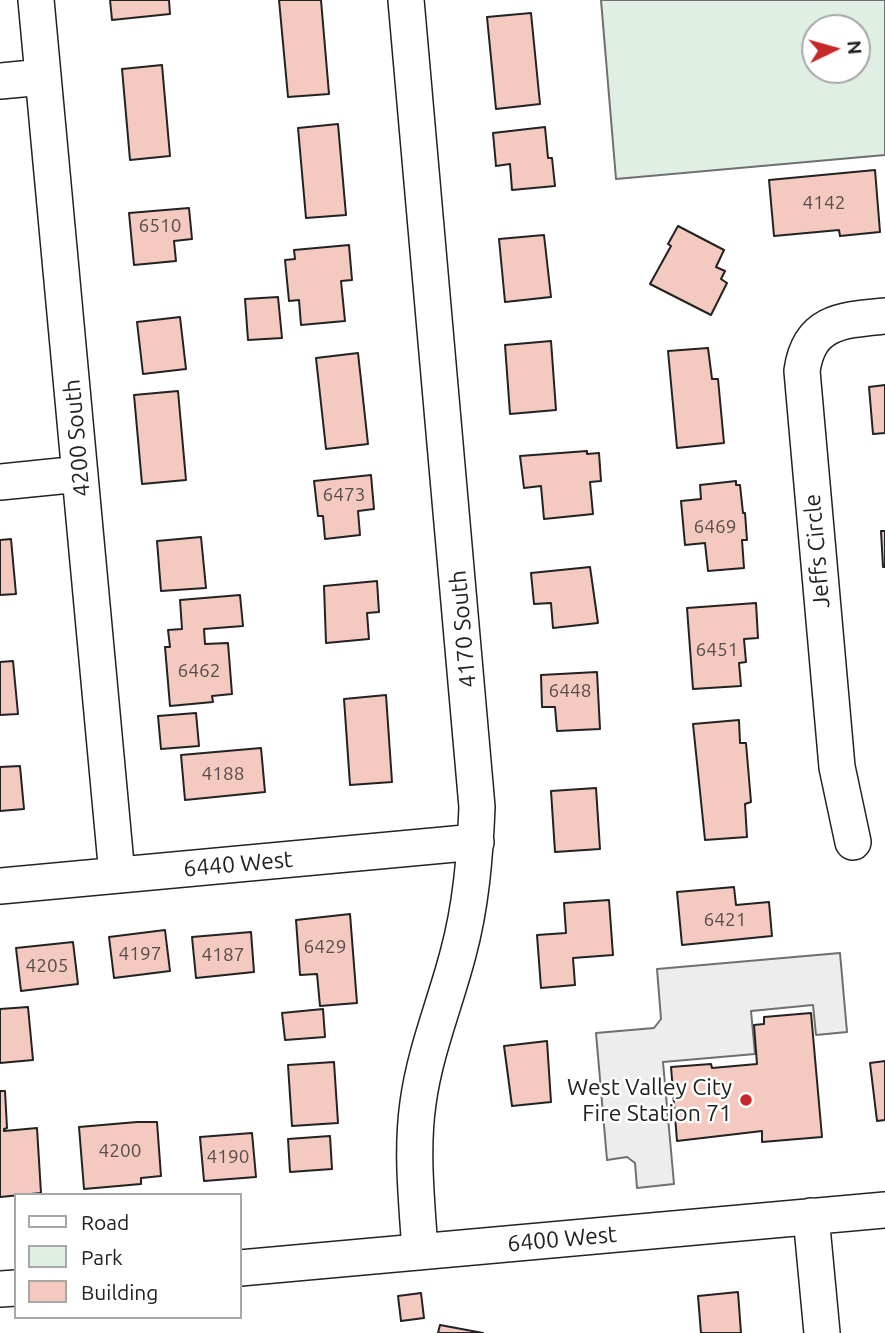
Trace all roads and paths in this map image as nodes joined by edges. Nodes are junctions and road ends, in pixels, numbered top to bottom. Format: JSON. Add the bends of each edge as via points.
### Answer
{"nodes":[{"id":1,"x":36,"y":0,"type":"edge"},
{"id":2,"x":406,"y":0,"type":"edge"},
{"id":3,"x":43,"y":77,"type":"junction"},
{"id":4,"x":0,"y":81,"type":"edge"},
{"id":5,"x":885,"y":316,"type":"edge"},
{"id":6,"x":80,"y":474,"type":"junction"},
{"id":7,"x":0,"y":482,"type":"edge"},
{"id":8,"x":476,"y":842,"type":"junction"},
{"id":9,"x":853,"y":842,"type":"dead end"},
{"id":10,"x":117,"y":875,"type":"junction"},
{"id":11,"x":0,"y":886,"type":"edge"},
{"id":12,"x":885,"y":1210,"type":"edge"},
{"id":13,"x":811,"y":1216,"type":"junction"},
{"id":14,"x":421,"y":1252,"type":"junction"},
{"id":15,"x":242,"y":1268,"type":"edge"},
{"id":16,"x":822,"y":1333,"type":"edge"}],
"edges":[{"from":1,"to":3,"type":"street","name":"4200 South"},
{"from":2,"to":8,"type":"street","name":"4170 South","via":[[476,775]]},
{"from":3,"to":4,"type":"street"},
{"from":3,"to":6,"type":"street","name":"4200 South"},
{"from":5,"to":9,"type":"street","name":"Jeffs Circle","via":[[843,320],[825,328],[808,346],[802,372],[837,767]]},
{"from":6,"to":7,"type":"street"},
{"from":6,"to":10,"type":"street","name":"4200 South"},
{"from":8,"to":10,"type":"street","name":"6440 West"},
{"from":8,"to":14,"type":"street","name":"4170 South","via":[[466,921],[429,1046],[418,1105],[415,1169]]},
{"from":10,"to":11,"type":"street","name":"6440 West"},
{"from":12,"to":13,"type":"street","name":"6400 West"},
{"from":13,"to":14,"type":"street","name":"6400 West"},
{"from":13,"to":16,"type":"street"},
{"from":14,"to":15,"type":"street","name":"6400 West"}]}
